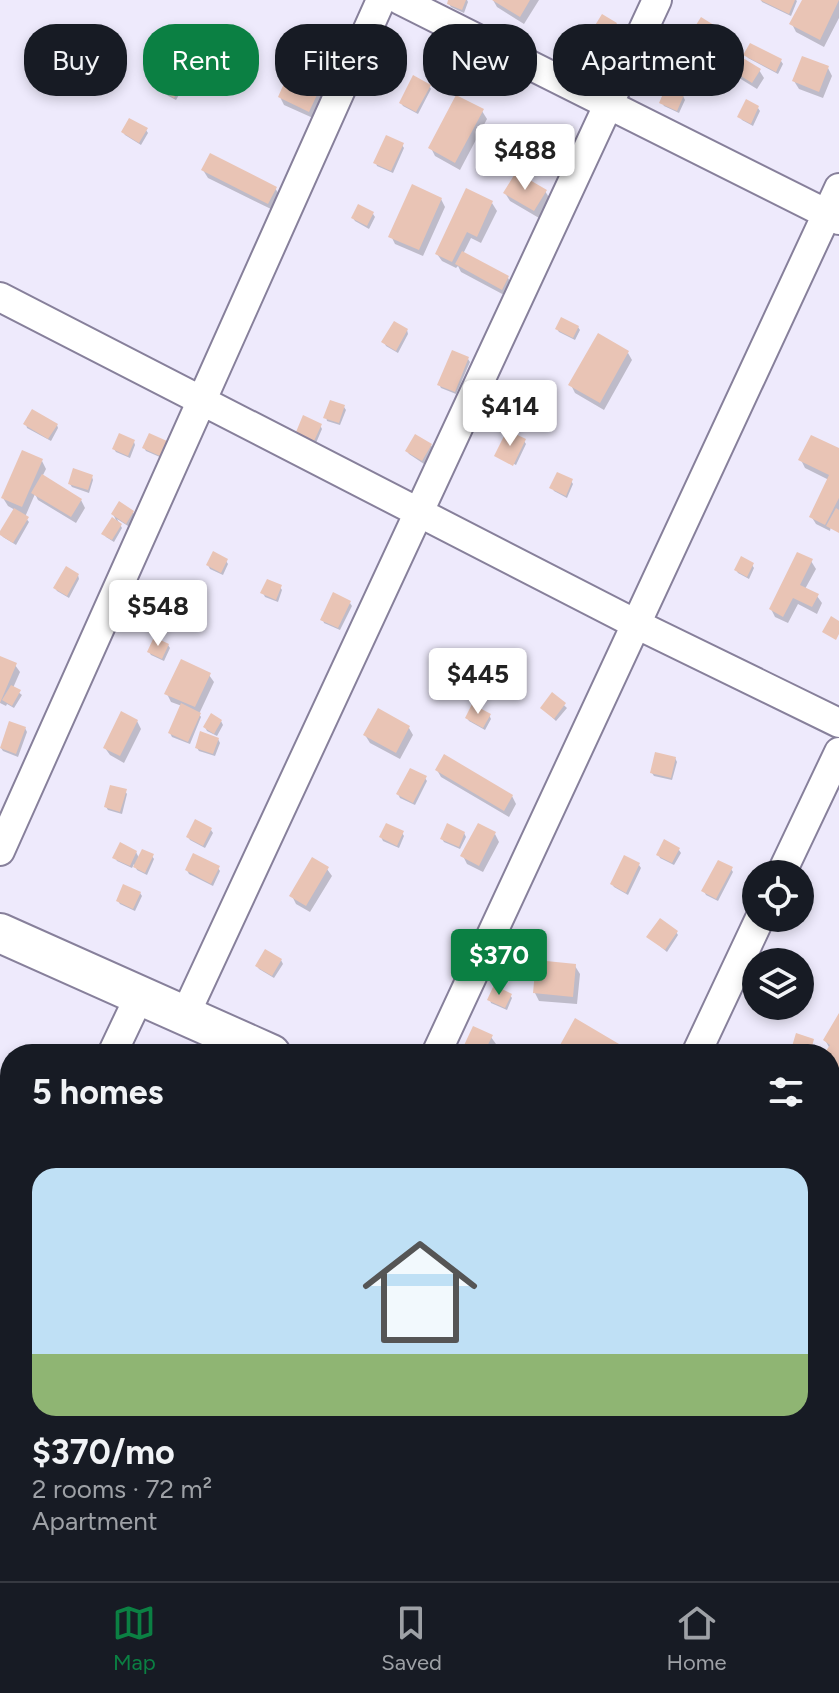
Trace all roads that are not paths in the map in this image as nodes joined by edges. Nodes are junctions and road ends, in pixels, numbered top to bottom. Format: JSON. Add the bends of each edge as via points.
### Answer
{"nodes":[{"id":1,"x":381,"y":0,"type":"edge"},
{"id":2,"x":400,"y":0,"type":"edge"},
{"id":3,"x":657,"y":0,"type":"edge"},
{"id":4,"x":608,"y":104,"type":"junction"},
{"id":5,"x":839,"y":188,"type":"edge"},
{"id":6,"x":833,"y":217,"type":"edge"},
{"id":7,"x":0,"y":297,"type":"edge"},
{"id":8,"x":202,"y":401,"type":"junction"},
{"id":9,"x":418,"y":512,"type":"junction"},
{"id":10,"x":636,"y":624,"type":"junction"},
{"id":11,"x":839,"y":723,"type":"edge"},
{"id":12,"x":839,"y":752,"type":"edge"},
{"id":13,"x":0,"y":851,"type":"edge"},
{"id":14,"x":788,"y":860,"type":"edge"},
{"id":15,"x":753,"y":932,"type":"edge"},
{"id":16,"x":0,"y":933,"type":"edge"},
{"id":17,"x":140,"y":995,"type":"junction"},
{"id":18,"x":185,"y":1015,"type":"junction"},
{"id":19,"x":117,"y":1044,"type":"edge"},
{"id":20,"x":249,"y":1044,"type":"edge"},
{"id":21,"x":441,"y":1044,"type":"edge"},
{"id":22,"x":701,"y":1044,"type":"edge"}],
"edges":[{"from":1,"to":8,"type":"street"},
{"from":2,"to":4,"type":"street"},
{"from":3,"to":4,"type":"street"},
{"from":4,"to":6,"type":"street"},
{"from":4,"to":9,"type":"street"},
{"from":5,"to":6,"type":"street"},
{"from":6,"to":10,"type":"street"},
{"from":7,"to":8,"type":"street"},
{"from":8,"to":9,"type":"street"},
{"from":8,"to":13,"type":"street"},
{"from":9,"to":10,"type":"street"},
{"from":9,"to":18,"type":"street"},
{"from":10,"to":11,"type":"street"},
{"from":10,"to":21,"type":"street"},
{"from":12,"to":14,"type":"street"},
{"from":15,"to":22,"type":"street"},
{"from":16,"to":17,"type":"main road"},
{"from":17,"to":18,"type":"main road"},
{"from":17,"to":19,"type":"street"},
{"from":18,"to":20,"type":"main road"}]}
